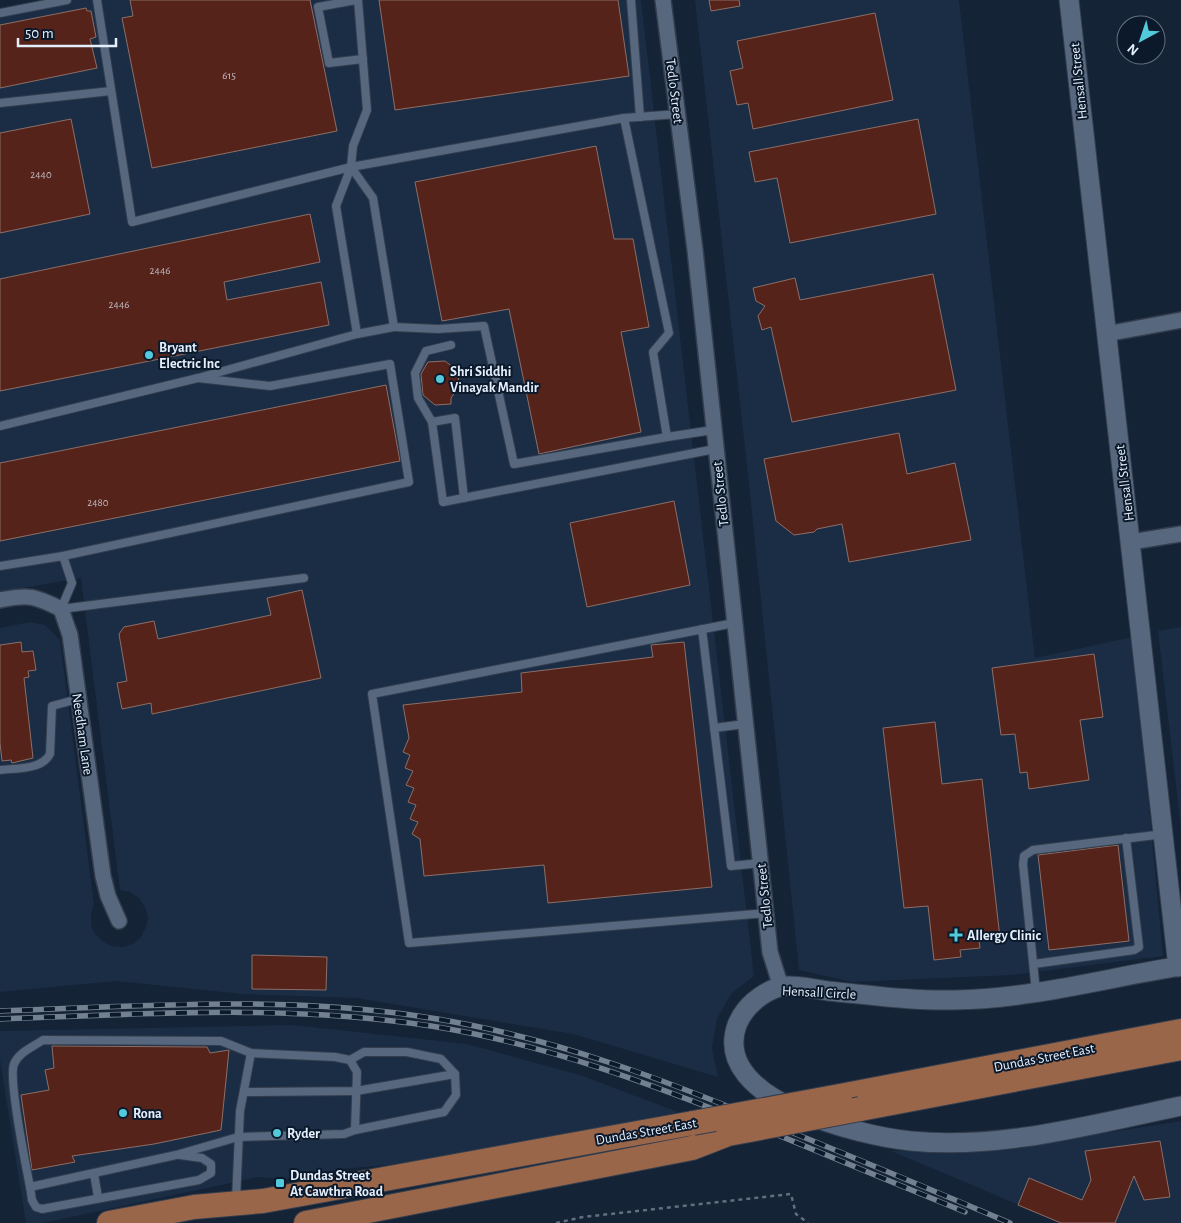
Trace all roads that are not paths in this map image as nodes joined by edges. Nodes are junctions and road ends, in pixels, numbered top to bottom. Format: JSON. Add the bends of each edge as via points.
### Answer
{"nodes":[{"id":1,"x":67,"y":0,"type":"edge"},
{"id":2,"x":97,"y":0,"type":"edge"},
{"id":3,"x":357,"y":0,"type":"edge"},
{"id":4,"x":631,"y":0,"type":"edge"},
{"id":5,"x":663,"y":0,"type":"edge"},
{"id":6,"x":1068,"y":0,"type":"edge"},
{"id":7,"x":0,"y":13,"type":"edge"},
{"id":8,"x":363,"y":60,"type":"junction"},
{"id":9,"x":111,"y":91,"type":"junction"},
{"id":10,"x":0,"y":103,"type":"edge"},
{"id":11,"x":678,"y":114,"type":"junction"},
{"id":12,"x":640,"y":117,"type":"junction"},
{"id":13,"x":624,"y":118,"type":"junction"},
{"id":14,"x":351,"y":167,"type":"junction"},
{"id":15,"x":1181,"y":320,"type":"edge"},
{"id":16,"x":394,"y":327,"type":"junction"},
{"id":17,"x":358,"y":334,"type":"junction"},
{"id":18,"x":1106,"y":334,"type":"junction"},
{"id":19,"x":451,"y":345,"type":"dead end"},
{"id":20,"x":198,"y":378,"type":"junction"},
{"id":21,"x":432,"y":422,"type":"junction"},
{"id":22,"x":0,"y":426,"type":"edge"},
{"id":23,"x":713,"y":430,"type":"junction"},
{"id":24,"x":667,"y":437,"type":"junction"},
{"id":25,"x":715,"y":449,"type":"junction"},
{"id":26,"x":464,"y":498,"type":"junction"},
{"id":27,"x":1181,"y":534,"type":"edge"},
{"id":28,"x":1131,"y":542,"type":"junction"},
{"id":29,"x":62,"y":556,"type":"junction"},
{"id":30,"x":0,"y":566,"type":"edge"},
{"id":31,"x":304,"y":578,"type":"dead end"},
{"id":32,"x":0,"y":600,"type":"edge"},
{"id":33,"x":61,"y":609,"type":"junction"},
{"id":34,"x":734,"y":623,"type":"junction"},
{"id":35,"x":702,"y":629,"type":"junction"},
{"id":36,"x":78,"y":699,"type":"junction"},
{"id":37,"x":745,"y":724,"type":"junction"},
{"id":38,"x":714,"y":728,"type":"junction"},
{"id":39,"x":0,"y":770,"type":"edge"},
{"id":40,"x":1164,"y":834,"type":"junction"},
{"id":41,"x":1126,"y":838,"type":"junction"},
{"id":42,"x":761,"y":863,"type":"junction"},
{"id":43,"x":766,"y":912,"type":"junction"},
{"id":44,"x":118,"y":921,"type":"dead end"},
{"id":45,"x":1034,"y":964,"type":"junction"},
{"id":46,"x":1180,"y":966,"type":"edge"},
{"id":47,"x":781,"y":987,"type":"junction"},
{"id":48,"x":1036,"y":992,"type":"junction"},
{"id":49,"x":1181,"y":1031,"type":"edge"},
{"id":50,"x":1181,"y":1048,"type":"edge"},
{"id":51,"x":251,"y":1053,"type":"junction"},
{"id":52,"x":350,"y":1060,"type":"junction"},
{"id":53,"x":454,"y":1074,"type":"junction"},
{"id":54,"x":356,"y":1091,"type":"junction"},
{"id":55,"x":244,"y":1092,"type":"junction"},
{"id":56,"x":1181,"y":1106,"type":"edge"},
{"id":57,"x":355,"y":1130,"type":"junction"},
{"id":58,"x":238,"y":1137,"type":"junction"},
{"id":59,"x":176,"y":1155,"type":"junction"},
{"id":60,"x":94,"y":1174,"type":"junction"},
{"id":61,"x":30,"y":1187,"type":"junction"},
{"id":62,"x":98,"y":1198,"type":"junction"},
{"id":63,"x":361,"y":1213,"type":"junction"},
{"id":64,"x":237,"y":1216,"type":"edge"},
{"id":65,"x":109,"y":1223,"type":"edge"},
{"id":66,"x":306,"y":1223,"type":"edge"},
{"id":67,"x":330,"y":1223,"type":"edge"}],
"edges":[{"from":1,"to":7,"type":"lane"},
{"from":2,"to":9,"type":"lane"},
{"from":3,"to":8,"type":"lane"},
{"from":3,"to":8,"type":"lane","via":[[318,7],[329,63]]},
{"from":4,"to":12,"type":"lane"},
{"from":5,"to":11,"type":"street","name":"Tedlo Street"},
{"from":6,"to":18,"type":"street","name":"Hensall Street"},
{"from":8,"to":14,"type":"lane","via":[[367,110],[353,146]]},
{"from":9,"to":10,"type":"lane"},
{"from":9,"to":14,"type":"lane","via":[[132,222]]},
{"from":11,"to":12,"type":"lane"},
{"from":11,"to":23,"type":"street","name":"Tedlo Street"},
{"from":12,"to":13,"type":"lane"},
{"from":13,"to":14,"type":"lane"},
{"from":13,"to":24,"type":"lane","via":[[669,333],[653,352]]},
{"from":14,"to":16,"type":"lane","via":[[373,198]]},
{"from":14,"to":17,"type":"lane","via":[[336,206]]},
{"from":15,"to":18,"type":"street"},
{"from":16,"to":17,"type":"lane"},
{"from":16,"to":24,"type":"lane","via":[[484,326],[514,464]]},
{"from":17,"to":20,"type":"lane"},
{"from":18,"to":28,"type":"street","name":"Hensall Street"},
{"from":19,"to":21,"type":"lane","via":[[426,351],[415,373],[418,398]]},
{"from":20,"to":22,"type":"lane"},
{"from":20,"to":29,"type":"lane","via":[[270,386],[390,364],[409,482]]},
{"from":21,"to":26,"type":"lane","via":[[443,502]]},
{"from":21,"to":26,"type":"lane","via":[[455,418]]},
{"from":23,"to":24,"type":"lane"},
{"from":23,"to":25,"type":"street","name":"Tedlo Street"},
{"from":25,"to":26,"type":"lane"},
{"from":25,"to":34,"type":"street","name":"Tedlo Street"},
{"from":27,"to":28,"type":"street"},
{"from":28,"to":40,"type":"street","name":"Hensall Street"},
{"from":29,"to":30,"type":"lane"},
{"from":29,"to":33,"type":"lane","via":[[72,583]]},
{"from":31,"to":33,"type":"lane"},
{"from":32,"to":33,"type":"street","via":[[38,597]]},
{"from":33,"to":36,"type":"street","name":"Needham Lane","via":[[70,634]]},
{"from":34,"to":35,"type":"lane"},
{"from":34,"to":37,"type":"street","name":"Tedlo Street"},
{"from":35,"to":38,"type":"lane"},
{"from":35,"to":43,"type":"lane","via":[[372,694],[409,943]]},
{"from":36,"to":39,"type":"lane","via":[[52,706],[48,759],[34,766]]},
{"from":36,"to":44,"type":"street","name":"Needham Lane","via":[[102,876]]},
{"from":37,"to":38,"type":"lane"},
{"from":37,"to":42,"type":"street","name":"Tedlo Street"},
{"from":38,"to":42,"type":"lane","via":[[731,866]]},
{"from":40,"to":41,"type":"lane"},
{"from":40,"to":46,"type":"street","name":"Hensall Street"},
{"from":41,"to":45,"type":"lane","via":[[1034,850],[1024,856]]},
{"from":41,"to":45,"type":"lane","via":[[1139,947]]},
{"from":42,"to":43,"type":"street","name":"Tedlo Street"},
{"from":43,"to":47,"type":"street","name":"Tedlo Street","via":[[770,952]]},
{"from":45,"to":48,"type":"lane"},
{"from":46,"to":48,"type":"street","name":"Hensall Circle"},
{"from":47,"to":48,"type":"street","name":"Hensall Circle","via":[[953,1000]]},
{"from":47,"to":56,"type":"street","name":"Hensall Circle","via":[[757,998],[746,1009],[736,1030],[735,1053],[749,1079],[805,1116],[884,1137],[959,1141],[1032,1136]]},
{"from":49,"to":64,"type":"main road","name":"Dundas Street East","bridge":true,"via":[[263,1201]]},
{"from":50,"to":63,"type":"main road","name":"Dundas Street East","bridge":true,"via":[[728,1134],[692,1148]]},
{"from":51,"to":52,"type":"lane"},
{"from":51,"to":55,"type":"lane"},
{"from":51,"to":61,"type":"lane","via":[[221,1041],[112,1040],[43,1040],[23,1052],[13,1065],[14,1095]]},
{"from":52,"to":53,"type":"lane","via":[[364,1052],[407,1052],[441,1059]]},
{"from":52,"to":54,"type":"lane","via":[[356,1072]]},
{"from":53,"to":54,"type":"lane"},
{"from":53,"to":57,"type":"lane","via":[[456,1095],[444,1112]]},
{"from":54,"to":55,"type":"lane"},
{"from":54,"to":57,"type":"lane"},
{"from":55,"to":58,"type":"lane"},
{"from":57,"to":58,"type":"lane","via":[[344,1134]]},
{"from":58,"to":59,"type":"lane"},
{"from":58,"to":64,"type":"lane"},
{"from":59,"to":60,"type":"lane"},
{"from":59,"to":62,"type":"lane","via":[[202,1158],[211,1164],[211,1173],[199,1180]]},
{"from":60,"to":61,"type":"lane"},
{"from":60,"to":62,"type":"lane"},
{"from":61,"to":62,"type":"lane","via":[[32,1200],[36,1207],[42,1209]]},
{"from":63,"to":66,"type":"main road","name":"Dundas Street East"},
{"from":63,"to":67,"type":"main road"},
{"from":64,"to":65,"type":"main road","name":"Dundas Street East","via":[[194,1207]]}]}
